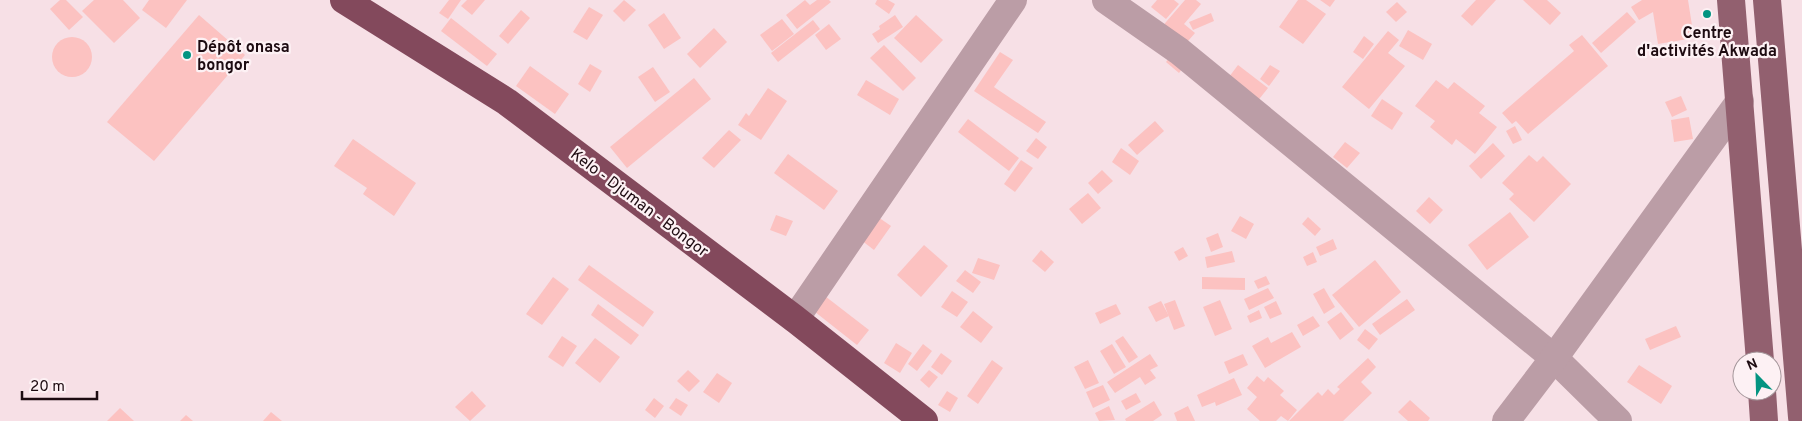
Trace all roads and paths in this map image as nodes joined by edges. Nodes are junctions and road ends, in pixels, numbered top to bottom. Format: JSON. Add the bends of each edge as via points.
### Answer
{"nodes":[{"id":1,"x":344,"y":0,"type":"edge"},
{"id":2,"x":1013,"y":0,"type":"edge"},
{"id":3,"x":1106,"y":0,"type":"edge"},
{"id":4,"x":1731,"y":0,"type":"edge"},
{"id":5,"x":1767,"y":0,"type":"edge"},
{"id":6,"x":1740,"y":101,"type":"junction"},
{"id":7,"x":1795,"y":252,"type":"edge"},
{"id":8,"x":795,"y":319,"type":"junction"},
{"id":9,"x":1759,"y":351,"type":"edge"},
{"id":10,"x":1554,"y":358,"type":"junction"},
{"id":11,"x":1763,"y":401,"type":"edge"},
{"id":12,"x":1802,"y":416,"type":"edge"},
{"id":13,"x":924,"y":421,"type":"edge"},
{"id":14,"x":1506,"y":421,"type":"edge"},
{"id":15,"x":1618,"y":421,"type":"edge"},
{"id":16,"x":1764,"y":421,"type":"edge"}],
"edges":[{"from":1,"to":8,"type":"highway","name":"Kelo - Djuman - Bongor","via":[[507,102]]},
{"from":2,"to":8,"type":"street"},
{"from":3,"to":10,"type":"street","via":[[1179,51]]},
{"from":4,"to":6,"type":"main road"},
{"from":5,"to":7,"type":"main road"},
{"from":6,"to":9,"type":"main road"},
{"from":6,"to":10,"type":"street"},
{"from":7,"to":12,"type":"main road"},
{"from":8,"to":13,"type":"highway","name":"Kelo - Djuman - Bongor"},
{"from":10,"to":14,"type":"street"},
{"from":10,"to":15,"type":"street"},
{"from":11,"to":16,"type":"main road"}]}
